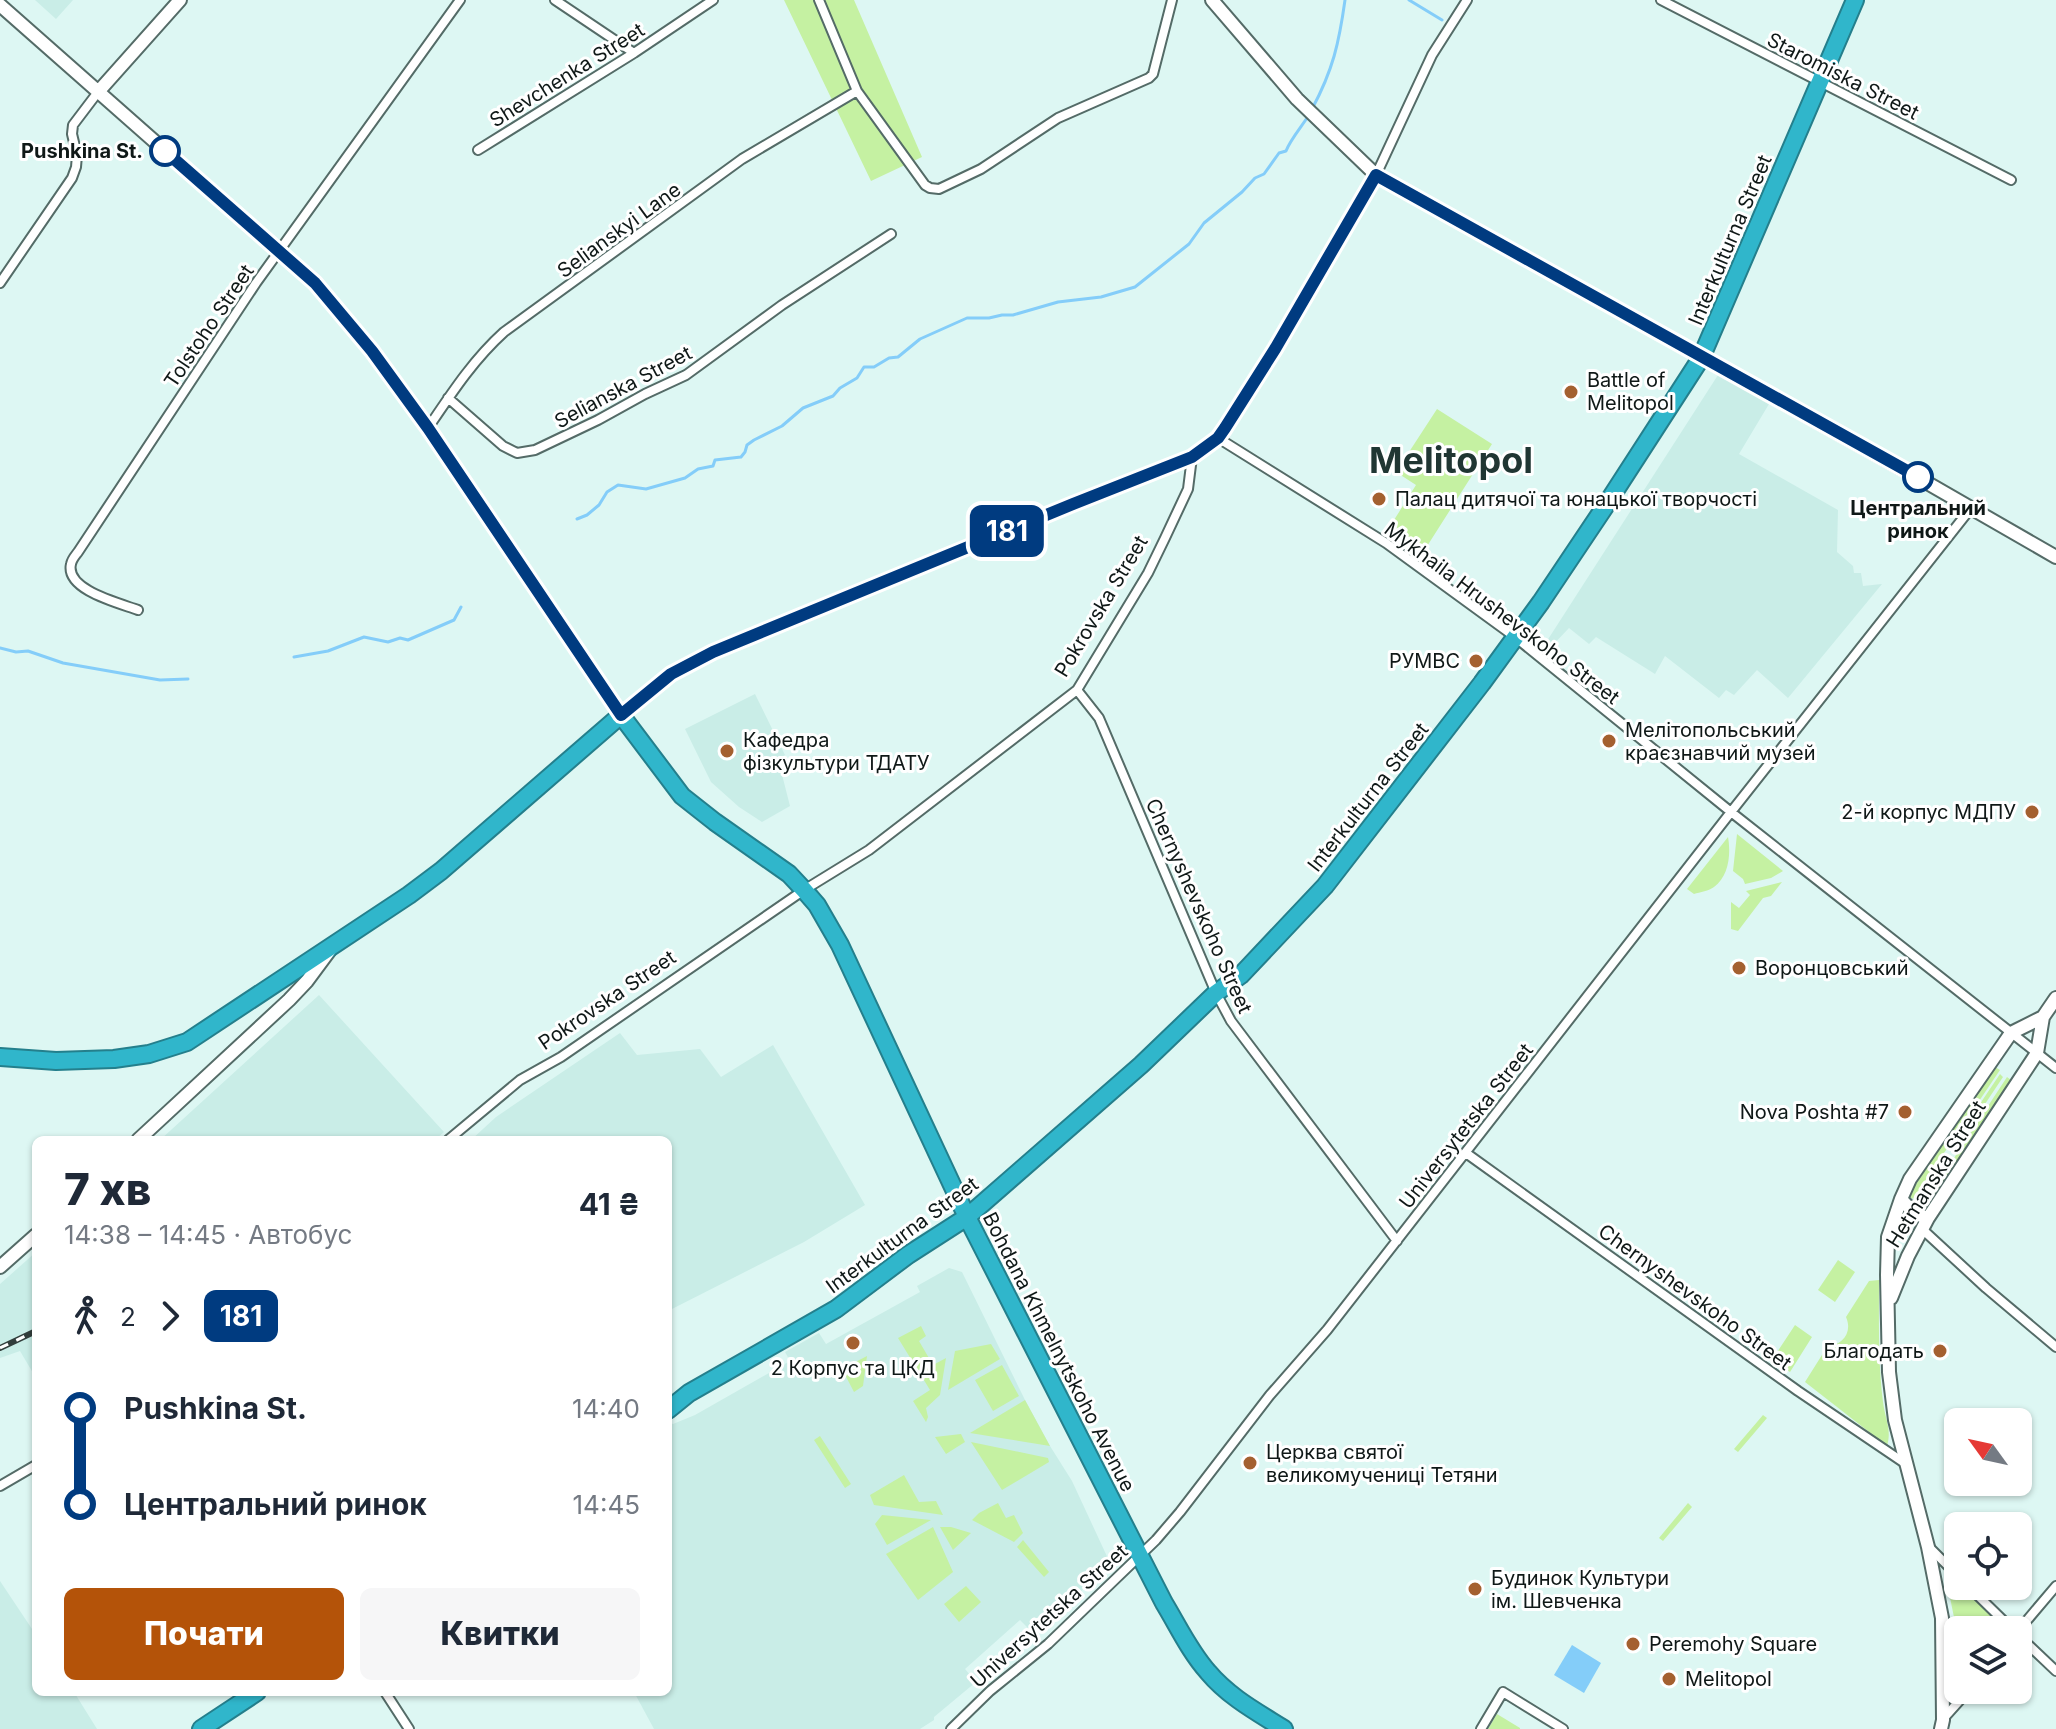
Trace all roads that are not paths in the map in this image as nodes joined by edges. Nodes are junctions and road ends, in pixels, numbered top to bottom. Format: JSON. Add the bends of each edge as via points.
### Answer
{"nodes":[{"id":1,"x":180,"y":0,"type":"edge"},
{"id":2,"x":460,"y":0,"type":"edge"},
{"id":3,"x":555,"y":0,"type":"edge"},
{"id":4,"x":713,"y":0,"type":"edge"},
{"id":5,"x":819,"y":0,"type":"edge"},
{"id":6,"x":1172,"y":0,"type":"edge"},
{"id":7,"x":1212,"y":0,"type":"edge"},
{"id":8,"x":1467,"y":0,"type":"edge"},
{"id":9,"x":1661,"y":0,"type":"edge"},
{"id":10,"x":1855,"y":0,"type":"edge"},
{"id":11,"x":0,"y":5,"type":"edge"},
{"id":12,"x":634,"y":53,"type":"junction"},
{"id":13,"x":1820,"y":82,"type":"junction"},
{"id":14,"x":857,"y":91,"type":"junction"},
{"id":15,"x":98,"y":92,"type":"junction"},
{"id":16,"x":478,"y":150,"type":"dead end"},
{"id":17,"x":1376,"y":175,"type":"junction"},
{"id":18,"x":2011,"y":180,"type":"dead end"},
{"id":19,"x":891,"y":234,"type":"dead end"},
{"id":20,"x":279,"y":251,"type":"junction"},
{"id":21,"x":0,"y":283,"type":"edge"},
{"id":22,"x":1701,"y":358,"type":"junction"},
{"id":23,"x":448,"y":398,"type":"junction"},
{"id":24,"x":428,"y":428,"type":"junction"},
{"id":25,"x":1218,"y":438,"type":"junction"},
{"id":26,"x":1192,"y":457,"type":"junction"},
{"id":27,"x":1971,"y":508,"type":"junction"},
{"id":28,"x":2056,"y":557,"type":"edge"},
{"id":29,"x":138,"y":610,"type":"dead end"},
{"id":30,"x":1515,"y":637,"type":"junction"},
{"id":31,"x":1077,"y":690,"type":"junction"},
{"id":32,"x":621,"y":715,"type":"junction"},
{"id":33,"x":1731,"y":812,"type":"junction"},
{"id":34,"x":804,"y":890,"type":"junction"},
{"id":35,"x":332,"y":947,"type":"junction"},
{"id":36,"x":1216,"y":993,"type":"junction"},
{"id":37,"x":2056,"y":998,"type":"edge"},
{"id":38,"x":2043,"y":1017,"type":"junction"},
{"id":39,"x":2011,"y":1033,"type":"junction"},
{"id":40,"x":2037,"y":1053,"type":"junction"},
{"id":41,"x":0,"y":1057,"type":"edge"},
{"id":42,"x":2056,"y":1068,"type":"edge"},
{"id":43,"x":142,"y":1136,"type":"edge"},
{"id":44,"x":453,"y":1136,"type":"edge"},
{"id":45,"x":1466,"y":1153,"type":"junction"},
{"id":46,"x":1901,"y":1199,"type":"junction"},
{"id":47,"x":967,"y":1217,"type":"junction"},
{"id":48,"x":1925,"y":1223,"type":"junction"},
{"id":49,"x":32,"y":1239,"type":"edge"},
{"id":50,"x":1397,"y":1241,"type":"junction"},
{"id":51,"x":0,"y":1267,"type":"edge"},
{"id":52,"x":1888,"y":1305,"type":"junction"},
{"id":53,"x":2056,"y":1347,"type":"edge"},
{"id":54,"x":672,"y":1407,"type":"edge"},
{"id":55,"x":1908,"y":1466,"type":"junction"},
{"id":56,"x":32,"y":1467,"type":"edge"},
{"id":57,"x":0,"y":1486,"type":"edge"},
{"id":58,"x":1928,"y":1547,"type":"junction"},
{"id":59,"x":1141,"y":1555,"type":"junction"},
{"id":60,"x":1944,"y":1562,"type":"edge"},
{"id":61,"x":2056,"y":1586,"type":"edge"},
{"id":62,"x":1983,"y":1600,"type":"edge"},
{"id":63,"x":1999,"y":1616,"type":"edge"},
{"id":64,"x":2030,"y":1616,"type":"edge"},
{"id":65,"x":2032,"y":1648,"type":"edge"},
{"id":66,"x":2056,"y":1671,"type":"edge"},
{"id":67,"x":251,"y":1696,"type":"edge"},
{"id":68,"x":388,"y":1696,"type":"edge"},
{"id":69,"x":1958,"y":1704,"type":"edge"},
{"id":70,"x":1942,"y":1724,"type":"edge"},
{"id":71,"x":201,"y":1729,"type":"edge"},
{"id":72,"x":409,"y":1729,"type":"edge"},
{"id":73,"x":951,"y":1729,"type":"edge"},
{"id":74,"x":1284,"y":1729,"type":"edge"},
{"id":75,"x":1481,"y":1729,"type":"edge"},
{"id":76,"x":1563,"y":1729,"type":"edge"}],
"edges":[{"from":1,"to":15,"type":"main road"},
{"from":2,"to":20,"type":"street","name":"Tolstoho Street"},
{"from":3,"to":12,"type":"street"},
{"from":4,"to":12,"type":"street","name":"Shevchenka Street"},
{"from":5,"to":14,"type":"street"},
{"from":6,"to":14,"type":"street","via":[[1149,78],[1058,118],[981,169],[939,189],[925,185]]},
{"from":7,"to":17,"type":"main road","via":[[1297,99]]},
{"from":8,"to":17,"type":"street","via":[[1432,55]]},
{"from":9,"to":13,"type":"street","name":"Staromiska Street"},
{"from":10,"to":13,"type":"highway","name":"Interkulturna Street"},
{"from":11,"to":15,"type":"main road"},
{"from":12,"to":16,"type":"street","name":"Shevchenka Street"},
{"from":13,"to":18,"type":"street","name":"Staromiska Street"},
{"from":13,"to":22,"type":"highway","name":"Interkulturna Street"},
{"from":14,"to":23,"type":"street","name":"Selianskyi Lane","via":[[742,159],[504,332],[485,348]]},
{"from":15,"to":20,"type":"main road"},
{"from":15,"to":21,"type":"street","via":[[73,125],[77,155],[72,178]]},
{"from":17,"to":22,"type":"main road"},
{"from":17,"to":25,"type":"main road"},
{"from":19,"to":23,"type":"street","name":"Selianska Street","via":[[686,375],[535,450],[517,453],[503,446]]},
{"from":20,"to":24,"type":"main road","via":[[315,283]]},
{"from":20,"to":29,"type":"street","name":"Tolstoho Street","via":[[71,565],[84,589]]},
{"from":22,"to":27,"type":"main road"},
{"from":22,"to":30,"type":"highway","name":"Interkulturna Street"},
{"from":23,"to":24,"type":"street","name":"Selianskyi Lane"},
{"from":24,"to":32,"type":"main road"},
{"from":25,"to":26,"type":"main road"},
{"from":25,"to":30,"type":"street","name":"Mykhaila Hrushevskoho Street","via":[[1386,543]]},
{"from":26,"to":31,"type":"street","name":"Pokrovska Street","via":[[1188,489],[1148,573]]},
{"from":26,"to":32,"type":"main road","via":[[713,652],[671,674]]},
{"from":27,"to":28,"type":"main road"},
{"from":27,"to":33,"type":"street","name":"Universytetska Street"},
{"from":30,"to":33,"type":"street","name":"Mykhaila Hrushevskoho Street"},
{"from":30,"to":36,"type":"highway","name":"Interkulturna Street","via":[[1325,886],[1241,975]]},
{"from":31,"to":34,"type":"street","name":"Pokrovska Street","via":[[869,850]]},
{"from":31,"to":36,"type":"street","name":"Chernyshevskoho Street","via":[[1099,718]]},
{"from":32,"to":34,"type":"highway","name":"Bohdana Khmelnytskoho Avenue","via":[[682,796]]},
{"from":32,"to":35,"type":"highway","via":[[441,871]]},
{"from":33,"to":39,"type":"street","name":"Mykhaila Hrushevskoho Street"},
{"from":33,"to":45,"type":"street","name":"Universytetska Street"},
{"from":34,"to":44,"type":"street","name":"Pokrovska Street","via":[[520,1080]]},
{"from":34,"to":47,"type":"highway","name":"Bohdana Khmelnytskoho Avenue","via":[[840,945]]},
{"from":35,"to":41,"type":"highway","via":[[187,1042],[114,1059]]},
{"from":35,"to":43,"type":"main road","via":[[289,1000]]},
{"from":36,"to":47,"type":"highway","name":"Interkulturna Street"},
{"from":36,"to":50,"type":"street","name":"Chernyshevskoho Street","via":[[1231,1021]]},
{"from":37,"to":38,"type":"main road","name":"Hetmanska Street"},
{"from":38,"to":39,"type":"main road","name":"Hetmanska Street"},
{"from":38,"to":40,"type":"main road","name":"Hetmanska Street"},
{"from":39,"to":40,"type":"street","name":"Mykhaila Hrushevskoho Street"},
{"from":39,"to":46,"type":"main road","name":"Hetmanska Street"},
{"from":40,"to":42,"type":"street","name":"Mykhaila Hrushevskoho Street"},
{"from":40,"to":48,"type":"main road","name":"Hetmanska Street"},
{"from":45,"to":50,"type":"street","name":"Universytetska Street"},
{"from":45,"to":55,"type":"street","name":"Chernyshevskoho Street"},
{"from":46,"to":48,"type":"main road"},
{"from":46,"to":52,"type":"main road","name":"Hetmanska Street","via":[[1888,1237]]},
{"from":47,"to":54,"type":"highway","name":"Interkulturna Street","via":[[836,1309]]},
{"from":47,"to":59,"type":"highway","name":"Bohdana Khmelnytskoho Avenue"},
{"from":48,"to":52,"type":"main road","name":"Hetmanska Street"},
{"from":48,"to":53,"type":"street","via":[[1986,1288]]},
{"from":49,"to":51,"type":"main road"},
{"from":50,"to":59,"type":"street","name":"Universytetska Street"},
{"from":52,"to":55,"type":"main road","via":[[1889,1372]]},
{"from":55,"to":58,"type":"main road"},
{"from":56,"to":57,"type":"street"},
{"from":58,"to":60,"type":"street"},
{"from":58,"to":70,"type":"main road","via":[[1942,1618]]},
{"from":59,"to":73,"type":"street","name":"Universytetska Street"},
{"from":59,"to":74,"type":"highway","name":"Bohdana Khmelnytskoho Avenue","via":[[1207,1672],[1242,1704]]},
{"from":61,"to":64,"type":"street"},
{"from":62,"to":63,"type":"street"},
{"from":65,"to":66,"type":"street"},
{"from":67,"to":71,"type":"highway"},
{"from":68,"to":72,"type":"street"},
{"from":69,"to":70,"type":"street"},
{"from":75,"to":76,"type":"street","via":[[1503,1692]]}]}
